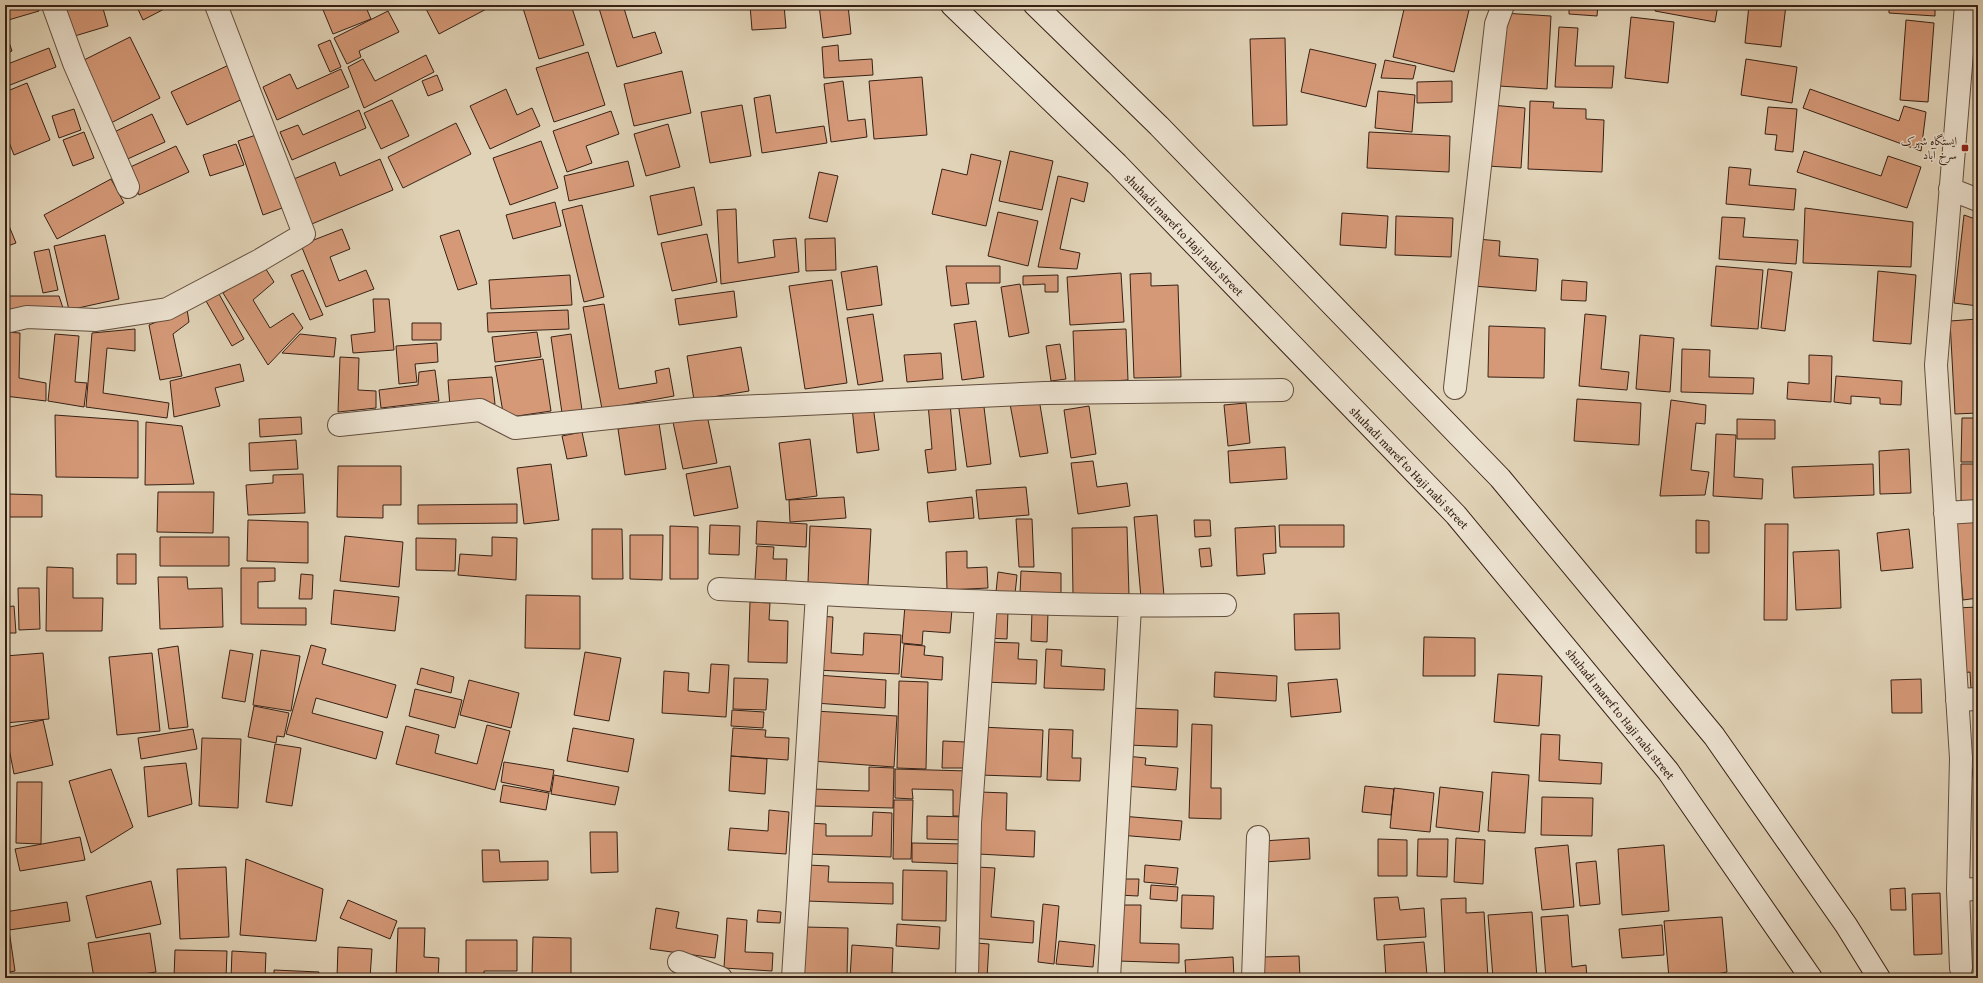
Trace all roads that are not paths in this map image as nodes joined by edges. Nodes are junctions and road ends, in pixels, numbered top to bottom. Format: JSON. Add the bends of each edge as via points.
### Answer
{"nodes":[{"id":1,"x":53,"y":5,"type":"edge"},
{"id":2,"x":216,"y":5,"type":"edge"},
{"id":3,"x":952,"y":5,"type":"edge"},
{"id":4,"x":1035,"y":5,"type":"edge"},
{"id":5,"x":1503,"y":5,"type":"edge"},
{"id":6,"x":1966,"y":5,"type":"edge"},
{"id":7,"x":128,"y":187,"type":"dead end"},
{"id":8,"x":1950,"y":189,"type":"junction"},
{"id":9,"x":1978,"y":200,"type":"edge"},
{"id":10,"x":5,"y":322,"type":"edge"},
{"id":11,"x":1455,"y":388,"type":"dead end"},
{"id":12,"x":1282,"y":390,"type":"dead end"},
{"id":13,"x":339,"y":425,"type":"dead end"},
{"id":14,"x":1978,"y":511,"type":"edge"},
{"id":15,"x":1945,"y":513,"type":"junction"},
{"id":16,"x":719,"y":589,"type":"dead end"},
{"id":17,"x":817,"y":594,"type":"junction"},
{"id":18,"x":986,"y":603,"type":"junction"},
{"id":19,"x":1225,"y":605,"type":"dead end"},
{"id":20,"x":1130,"y":607,"type":"junction"},
{"id":21,"x":1968,"y":699,"type":"edge"},
{"id":22,"x":1258,"y":837,"type":"dead end"},
{"id":23,"x":1968,"y":889,"type":"edge"},
{"id":24,"x":679,"y":962,"type":"dead end"},
{"id":25,"x":1960,"y":968,"type":"dead end"},
{"id":26,"x":721,"y":978,"type":"edge"},
{"id":27,"x":793,"y":978,"type":"edge"},
{"id":28,"x":968,"y":978,"type":"edge"},
{"id":29,"x":1109,"y":978,"type":"edge"},
{"id":30,"x":1253,"y":978,"type":"edge"},
{"id":31,"x":1811,"y":978,"type":"edge"},
{"id":32,"x":1879,"y":978,"type":"edge"}],
"edges":[{"from":1,"to":7,"type":"street","via":[[74,63]]},
{"from":2,"to":10,"type":"street","via":[[304,234],[167,309],[96,320],[27,317]]},
{"from":3,"to":31,"type":"street","name":"shuhadi maref to Haji nabi street","via":[[1116,164],[1456,515],[1668,771]]},
{"from":4,"to":32,"type":"street","via":[[1160,126],[1500,478],[1714,736],[1846,925]]},
{"from":5,"to":11,"type":"street","via":[[1496,24]]},
{"from":6,"to":8,"type":"street"},
{"from":8,"to":9,"type":"street"},
{"from":8,"to":15,"type":"street","via":[[1936,365]]},
{"from":12,"to":13,"type":"street","via":[[1045,393],[711,408],[515,428],[480,410]]},
{"from":14,"to":15,"type":"street"},
{"from":15,"to":21,"type":"street"},
{"from":16,"to":17,"type":"street"},
{"from":17,"to":18,"type":"street"},
{"from":17,"to":27,"type":"street"},
{"from":18,"to":20,"type":"street"},
{"from":18,"to":28,"type":"street","via":[[970,822]]},
{"from":19,"to":20,"type":"street"},
{"from":20,"to":29,"type":"street"},
{"from":21,"to":23,"type":"street","via":[[1961,758]]},
{"from":22,"to":30,"type":"street"},
{"from":23,"to":25,"type":"street"},
{"from":24,"to":26,"type":"street"}]}
